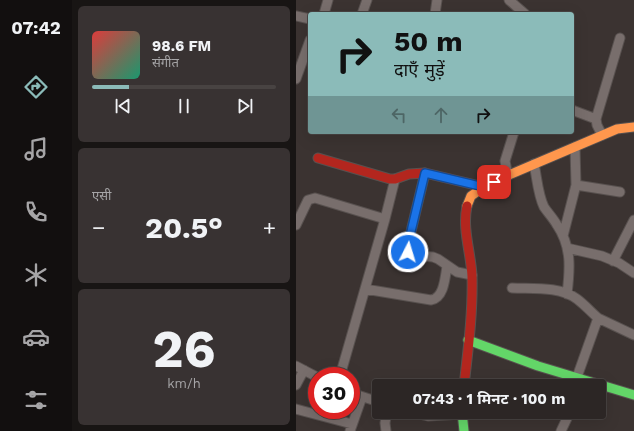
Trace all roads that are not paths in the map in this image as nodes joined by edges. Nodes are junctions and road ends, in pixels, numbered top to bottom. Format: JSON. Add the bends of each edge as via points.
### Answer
{"nodes":[{"id":1,"x":328,"y":0,"type":"edge"},
{"id":2,"x":367,"y":0,"type":"edge"},
{"id":3,"x":437,"y":0,"type":"edge"},
{"id":4,"x":509,"y":0,"type":"edge"},
{"id":5,"x":325,"y":12,"type":"edge"},
{"id":6,"x":363,"y":12,"type":"edge"},
{"id":7,"x":435,"y":12,"type":"edge"},
{"id":8,"x":523,"y":12,"type":"edge"},
{"id":9,"x":296,"y":16,"type":"edge"},
{"id":10,"x":308,"y":19,"type":"edge"},
{"id":11,"x":620,"y":38,"type":"dead end"},
{"id":12,"x":308,"y":46,"type":"edge"},
{"id":13,"x":296,"y":79,"type":"edge"},
{"id":14,"x":574,"y":111,"type":"edge"},
{"id":15,"x":596,"y":119,"type":"junction"},
{"id":16,"x":634,"y":127,"type":"edge"},
{"id":17,"x":513,"y":134,"type":"edge"},
{"id":18,"x":602,"y":136,"type":"junction"},
{"id":19,"x":575,"y":147,"type":"junction"},
{"id":20,"x":318,"y":158,"type":"dead end"},
{"id":21,"x":534,"y":164,"type":"junction"},
{"id":22,"x":425,"y":173,"type":"junction"},
{"id":23,"x":508,"y":176,"type":"junction"},
{"id":24,"x":395,"y":179,"type":"junction"},
{"id":25,"x":576,"y":185,"type":"junction"},
{"id":26,"x":484,"y":187,"type":"junction"},
{"id":27,"x":620,"y":192,"type":"dead end"},
{"id":28,"x":385,"y":218,"type":"junction"},
{"id":29,"x":634,"y":220,"type":"edge"},
{"id":30,"x":296,"y":225,"type":"edge"},
{"id":31,"x":563,"y":236,"type":"junction"},
{"id":32,"x":567,"y":248,"type":"junction"},
{"id":33,"x":613,"y":261,"type":"junction"},
{"id":34,"x":448,"y":266,"type":"junction"},
{"id":35,"x":634,"y":273,"type":"edge"},
{"id":36,"x":472,"y":275,"type":"junction"},
{"id":37,"x":365,"y":288,"type":"junction"},
{"id":38,"x":512,"y":288,"type":"dead end"},
{"id":39,"x":567,"y":294,"type":"junction"},
{"id":40,"x":598,"y":318,"type":"junction"},
{"id":41,"x":634,"y":335,"type":"edge"},
{"id":42,"x":468,"y":340,"type":"junction"},
{"id":43,"x":343,"y":367,"type":"edge"},
{"id":44,"x":300,"y":368,"type":"edge"},
{"id":45,"x":465,"y":379,"type":"edge"},
{"id":46,"x":575,"y":379,"type":"edge"},
{"id":47,"x":582,"y":379,"type":"edge"},
{"id":48,"x":296,"y":385,"type":"edge"},
{"id":49,"x":606,"y":388,"type":"edge"},
{"id":50,"x":634,"y":395,"type":"edge"},
{"id":51,"x":362,"y":397,"type":"joint"},
{"id":52,"x":372,"y":400,"type":"edge"},
{"id":53,"x":296,"y":409,"type":"edge"},
{"id":54,"x":386,"y":419,"type":"edge"},
{"id":55,"x":463,"y":419,"type":"edge"},
{"id":56,"x":567,"y":419,"type":"edge"},
{"id":57,"x":351,"y":427,"type":"edge"},
{"id":58,"x":386,"y":431,"type":"edge"},
{"id":59,"x":464,"y":431,"type":"edge"},
{"id":60,"x":562,"y":431,"type":"edge"}],
"edges":[{"from":1,"to":5,"type":"street"},
{"from":2,"to":6,"type":"street"},
{"from":3,"to":7,"type":"street"},
{"from":4,"to":8,"type":"street"},
{"from":9,"to":10,"type":"street"},
{"from":11,"to":15,"type":"street"},
{"from":12,"to":13,"type":"street"},
{"from":14,"to":15,"type":"street"},
{"from":15,"to":18,"type":"street"},
{"from":16,"to":18,"type":"street","via":[[617,129]]},
{"from":17,"to":23,"type":"street","via":[[506,161]]},
{"from":18,"to":19,"type":"street"},
{"from":19,"to":21,"type":"street"},
{"from":19,"to":25,"type":"street"},
{"from":20,"to":24,"type":"street"},
{"from":21,"to":23,"type":"street"},
{"from":21,"to":31,"type":"street","via":[[544,207]]},
{"from":22,"to":24,"type":"street","via":[[409,174]]},
{"from":22,"to":26,"type":"street"},
{"from":22,"to":34,"type":"street","via":[[407,249],[412,255],[433,257]]},
{"from":23,"to":26,"type":"street"},
{"from":24,"to":28,"type":"street"},
{"from":25,"to":27,"type":"street"},
{"from":25,"to":31,"type":"street"},
{"from":26,"to":36,"type":"street","via":[[471,196],[465,216]]},
{"from":28,"to":30,"type":"street","via":[[315,198],[308,200]]},
{"from":28,"to":37,"type":"street"},
{"from":29,"to":33,"type":"street"},
{"from":31,"to":32,"type":"street"},
{"from":32,"to":33,"type":"street"},
{"from":32,"to":39,"type":"street","via":[[570,264]]},
{"from":33,"to":35,"type":"street"},
{"from":34,"to":36,"type":"street","via":[[457,272]]},
{"from":34,"to":37,"type":"street","via":[[441,294],[435,299]]},
{"from":36,"to":42,"type":"street"},
{"from":37,"to":43,"type":"street"},
{"from":38,"to":39,"type":"street","via":[[550,290]]},
{"from":39,"to":40,"type":"street","via":[[580,301]]},
{"from":40,"to":41,"type":"street"},
{"from":40,"to":47,"type":"street"},
{"from":42,"to":45,"type":"street"},
{"from":42,"to":46,"type":"street"},
{"from":44,"to":48,"type":"street"},
{"from":49,"to":50,"type":"street"},
{"from":51,"to":52,"type":"street"},
{"from":51,"to":57,"type":"street"},
{"from":53,"to":57,"type":"street"},
{"from":54,"to":58,"type":"street"},
{"from":55,"to":59,"type":"street"},
{"from":56,"to":60,"type":"street"}]}
